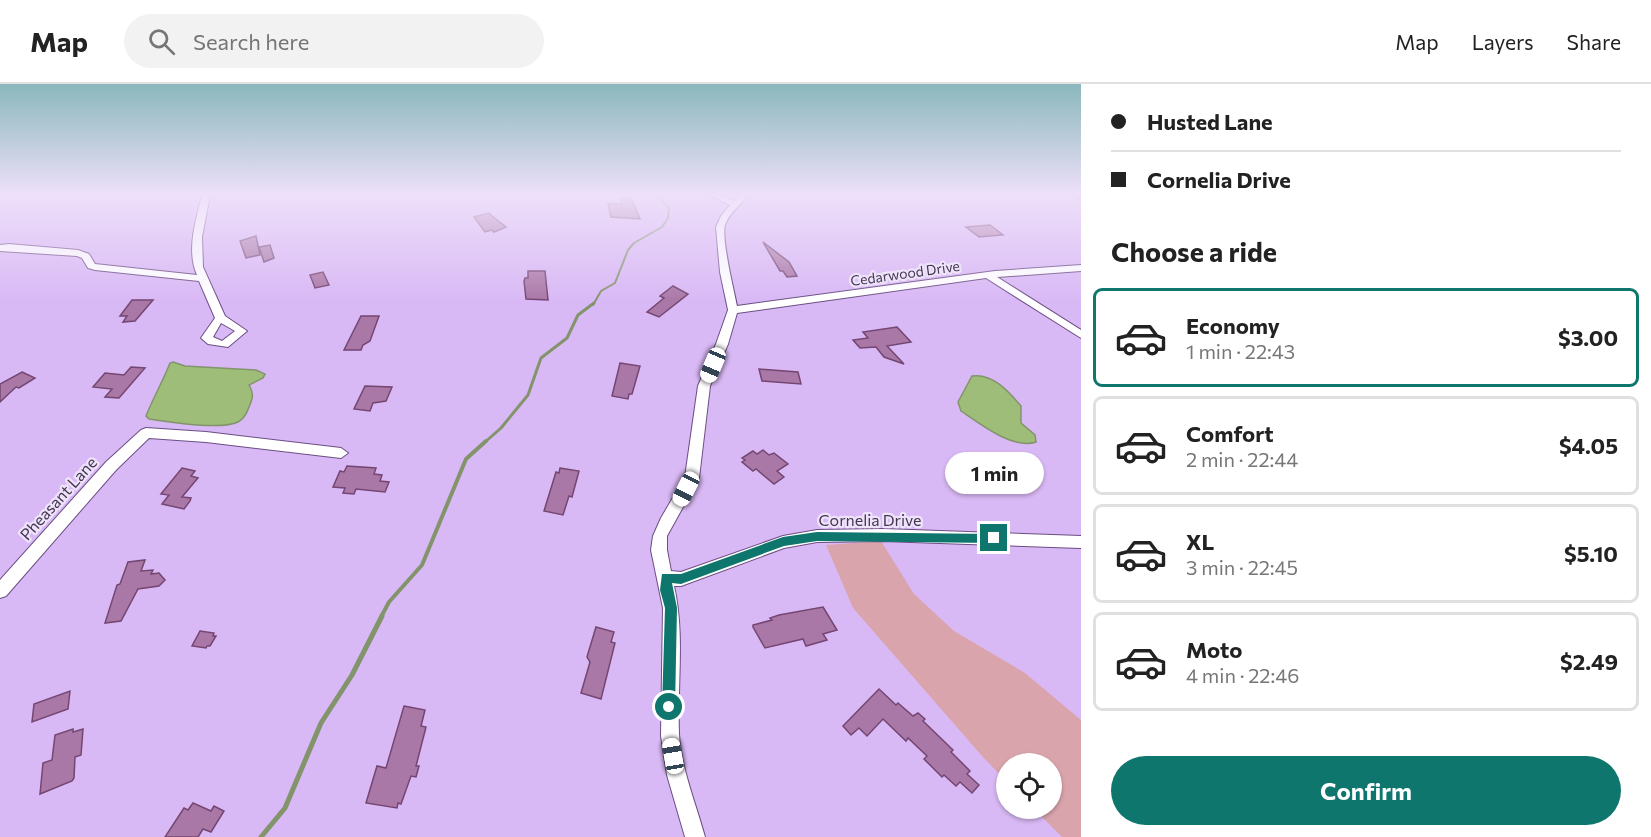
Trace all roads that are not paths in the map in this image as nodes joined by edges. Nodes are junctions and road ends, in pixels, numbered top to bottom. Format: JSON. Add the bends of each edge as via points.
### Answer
{"nodes":[{"id":1,"x":199,"y":230,"type":"edge"},
{"id":2,"x":720,"y":230,"type":"edge"},
{"id":3,"x":0,"y":248,"type":"edge"},
{"id":4,"x":1081,"y":268,"type":"edge"},
{"id":5,"x":988,"y":275,"type":"junction"},
{"id":6,"x":204,"y":279,"type":"junction"},
{"id":7,"x":733,"y":310,"type":"junction"},
{"id":8,"x":220,"y":318,"type":"dead end"},
{"id":9,"x":1081,"y":335,"type":"edge"},
{"id":10,"x":341,"y":453,"type":"dead end"},
{"id":11,"x":1081,"y":542,"type":"edge"},
{"id":12,"x":666,"y":578,"type":"junction"},
{"id":13,"x":0,"y":591,"type":"edge"},
{"id":14,"x":695,"y":837,"type":"edge"}],
"edges":[{"from":1,"to":6,"type":"street","via":[[198,267]]},
{"from":2,"to":7,"type":"street"},
{"from":3,"to":6,"type":"street","via":[[78,253],[95,267]]},
{"from":4,"to":5,"type":"street","name":"Cedarwood Drive"},
{"from":5,"to":7,"type":"street","name":"Cedarwood Drive"},
{"from":5,"to":9,"type":"street"},
{"from":6,"to":8,"type":"street"},
{"from":7,"to":12,"type":"street","via":[[704,386],[692,478],[660,536],[660,558]]},
{"from":10,"to":13,"type":"street","name":"Pheasant Lane","via":[[147,433],[103,475]]},
{"from":11,"to":12,"type":"street","name":"Cornelia Drive","via":[[817,536],[783,542],[681,579]]},
{"from":12,"to":14,"type":"street","via":[[671,608],[670,736]]}]}
